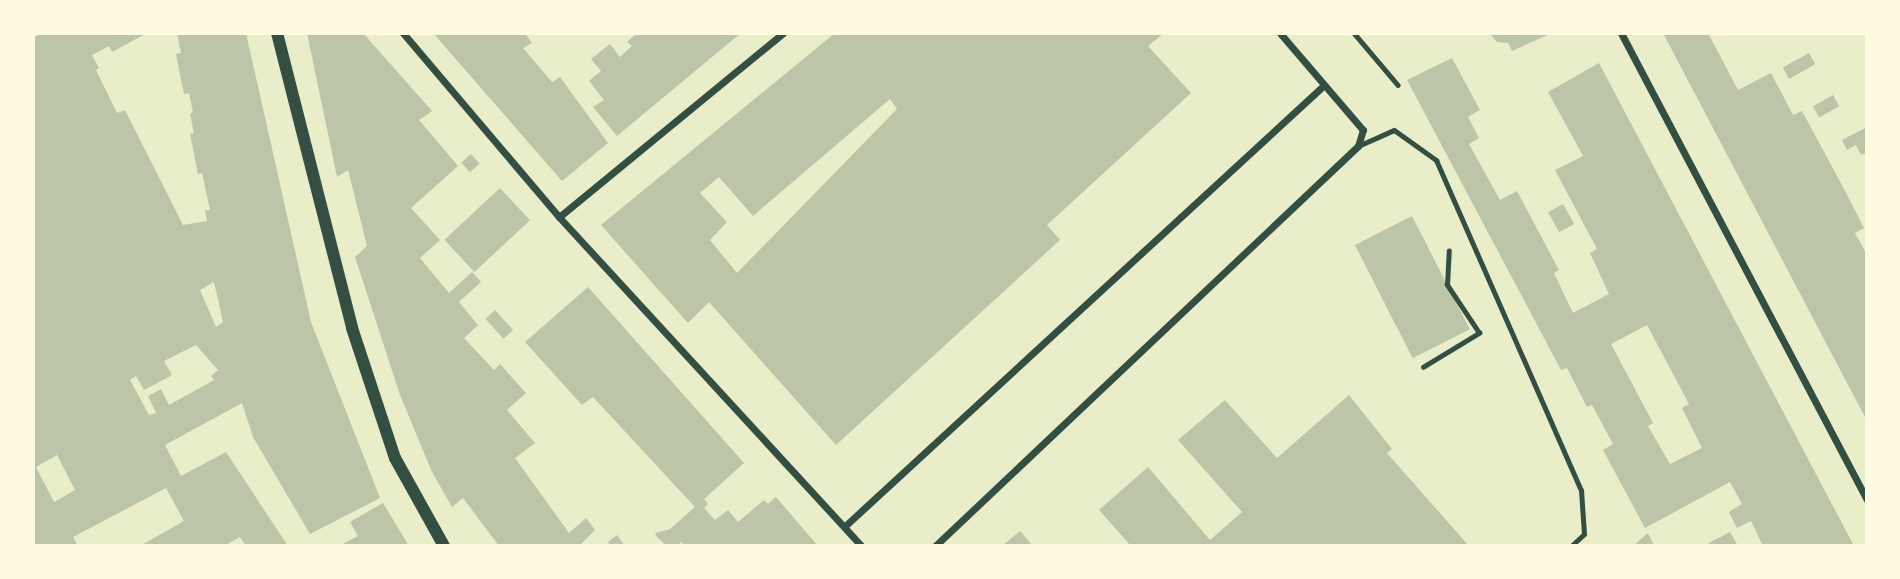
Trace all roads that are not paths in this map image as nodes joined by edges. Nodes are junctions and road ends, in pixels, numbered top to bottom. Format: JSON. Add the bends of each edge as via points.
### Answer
{"nodes":[{"id":1,"x":277,"y":33,"type":"edge"},
{"id":2,"x":403,"y":33,"type":"edge"},
{"id":3,"x":782,"y":33,"type":"edge"},
{"id":4,"x":1280,"y":33,"type":"edge"},
{"id":5,"x":1621,"y":33,"type":"edge"},
{"id":6,"x":1324,"y":85,"type":"junction"},
{"id":7,"x":1359,"y":146,"type":"junction"},
{"id":8,"x":559,"y":217,"type":"junction"},
{"id":9,"x":1867,"y":500,"type":"edge"},
{"id":10,"x":845,"y":526,"type":"junction"},
{"id":11,"x":444,"y":546,"type":"edge"},
{"id":12,"x":862,"y":546,"type":"edge"},
{"id":13,"x":935,"y":546,"type":"edge"},
{"id":14,"x":1571,"y":546,"type":"edge"}],
"edges":[{"from":1,"to":11,"type":"street","via":[[356,341],[395,458]]},
{"from":2,"to":8,"type":"street"},
{"from":3,"to":8,"type":"street"},
{"from":4,"to":6,"type":"street"},
{"from":5,"to":9,"type":"street"},
{"from":6,"to":7,"type":"street","via":[[1363,130]]},
{"from":6,"to":10,"type":"street"},
{"from":7,"to":13,"type":"street"},
{"from":7,"to":14,"type":"lane","via":[[1394,130],[1436,160],[1581,490],[1584,534]]},
{"from":8,"to":10,"type":"street"},
{"from":10,"to":12,"type":"street"}]}
